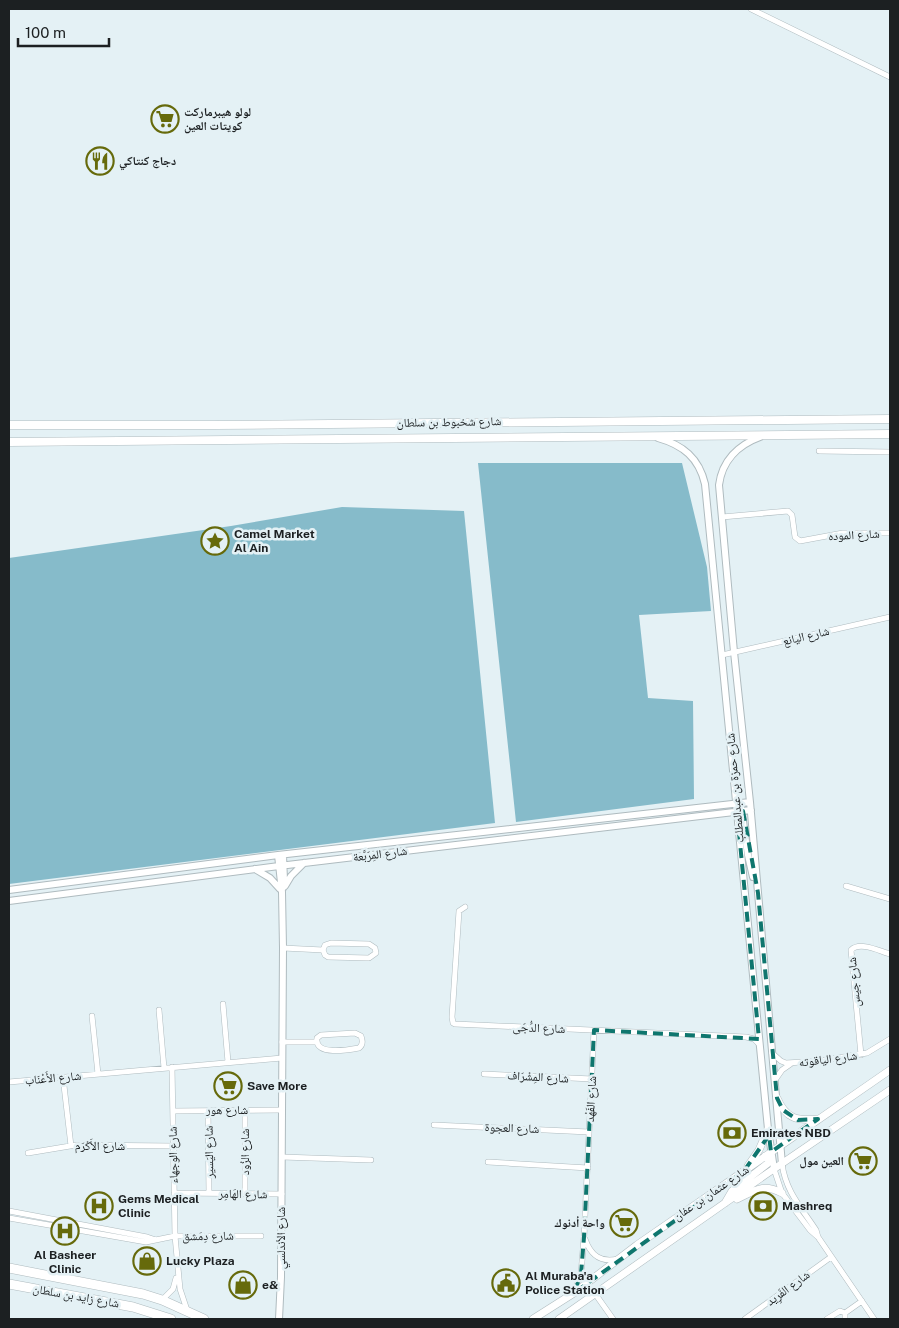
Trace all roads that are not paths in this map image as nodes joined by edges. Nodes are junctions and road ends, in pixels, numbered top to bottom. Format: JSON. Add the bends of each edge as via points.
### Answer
{"nodes":[{"id":1,"x":750,"y":9,"type":"edge"},
{"id":2,"x":890,"y":77,"type":"edge"},
{"id":3,"x":890,"y":419,"type":"edge"},
{"id":4,"x":9,"y":426,"type":"edge"},
{"id":5,"x":890,"y":434,"type":"edge"},
{"id":6,"x":764,"y":435,"type":"junction"},
{"id":7,"x":652,"y":436,"type":"junction"},
{"id":8,"x":9,"y":442,"type":"edge"},
{"id":9,"x":819,"y":451,"type":"dead end"},
{"id":10,"x":890,"y":452,"type":"edge"},
{"id":11,"x":722,"y":517,"type":"junction"},
{"id":12,"x":890,"y":533,"type":"edge"},
{"id":13,"x":890,"y":617,"type":"edge"},
{"id":14,"x":734,"y":652,"type":"junction"},
{"id":15,"x":722,"y":654,"type":"junction"},
{"id":16,"x":750,"y":802,"type":"junction"},
{"id":17,"x":736,"y":803,"type":"junction"},
{"id":18,"x":751,"y":810,"type":"junction"},
{"id":19,"x":740,"y":812,"type":"junction"},
{"id":20,"x":280,"y":855,"type":"junction"},
{"id":21,"x":305,"y":863,"type":"junction"},
{"id":22,"x":281,"y":865,"type":"junction"},
{"id":23,"x":254,"y":869,"type":"junction"},
{"id":24,"x":846,"y":886,"type":"dead end"},
{"id":25,"x":9,"y":890,"type":"edge"},
{"id":26,"x":282,"y":892,"type":"junction"},
{"id":27,"x":758,"y":893,"type":"junction"},
{"id":28,"x":890,"y":900,"type":"edge"},
{"id":29,"x":9,"y":901,"type":"edge"},
{"id":30,"x":465,"y":907,"type":"dead end"},
{"id":31,"x":283,"y":948,"type":"junction"},
{"id":32,"x":323,"y":950,"type":"junction"},
{"id":33,"x":890,"y":954,"type":"edge"},
{"id":34,"x":223,"y":1004,"type":"dead end"},
{"id":35,"x":158,"y":1010,"type":"dead end"},
{"id":36,"x":92,"y":1016,"type":"dead end"},
{"id":37,"x":758,"y":1026,"type":"junction"},
{"id":38,"x":594,"y":1030,"type":"junction"},
{"id":39,"x":746,"y":1037,"type":"junction"},
{"id":40,"x":890,"y":1039,"type":"edge"},
{"id":41,"x":282,"y":1042,"type":"junction"},
{"id":42,"x":316,"y":1042,"type":"junction"},
{"id":43,"x":760,"y":1044,"type":"junction"},
{"id":44,"x":772,"y":1054,"type":"junction"},
{"id":45,"x":861,"y":1055,"type":"junction"},
{"id":46,"x":282,"y":1058,"type":"junction"},
{"id":47,"x":228,"y":1062,"type":"junction"},
{"id":48,"x":792,"y":1063,"type":"junction"},
{"id":49,"x":172,"y":1067,"type":"junction"},
{"id":50,"x":164,"y":1068,"type":"junction"},
{"id":51,"x":890,"y":1070,"type":"edge"},
{"id":52,"x":98,"y":1074,"type":"junction"},
{"id":53,"x":484,"y":1074,"type":"dead end"},
{"id":54,"x":63,"y":1077,"type":"junction"},
{"id":55,"x":592,"y":1080,"type":"junction"},
{"id":56,"x":775,"y":1080,"type":"junction"},
{"id":57,"x":9,"y":1082,"type":"edge"},
{"id":58,"x":890,"y":1090,"type":"edge"},
{"id":59,"x":777,"y":1098,"type":"junction"},
{"id":60,"x":208,"y":1110,"type":"junction"},
{"id":61,"x":245,"y":1110,"type":"junction"},
{"id":62,"x":282,"y":1110,"type":"junction"},
{"id":63,"x":173,"y":1111,"type":"junction"},
{"id":64,"x":818,"y":1119,"type":"junction"},
{"id":65,"x":434,"y":1125,"type":"dead end"},
{"id":66,"x":768,"y":1129,"type":"junction"},
{"id":67,"x":589,"y":1132,"type":"junction"},
{"id":68,"x":70,"y":1146,"type":"junction"},
{"id":69,"x":173,"y":1146,"type":"junction"},
{"id":70,"x":781,"y":1146,"type":"junction"},
{"id":71,"x":28,"y":1153,"type":"dead end"},
{"id":72,"x":768,"y":1154,"type":"junction"},
{"id":73,"x":282,"y":1156,"type":"junction"},
{"id":74,"x":371,"y":1160,"type":"dead end"},
{"id":75,"x":488,"y":1162,"type":"dead end"},
{"id":76,"x":782,"y":1164,"type":"junction"},
{"id":77,"x":588,"y":1168,"type":"junction"},
{"id":78,"x":774,"y":1169,"type":"junction"},
{"id":79,"x":744,"y":1171,"type":"junction"},
{"id":80,"x":174,"y":1193,"type":"junction"},
{"id":81,"x":210,"y":1193,"type":"junction"},
{"id":82,"x":782,"y":1193,"type":"junction"},
{"id":83,"x":245,"y":1194,"type":"junction"},
{"id":84,"x":282,"y":1194,"type":"junction"},
{"id":85,"x":725,"y":1204,"type":"junction"},
{"id":86,"x":9,"y":1211,"type":"edge"},
{"id":87,"x":9,"y":1218,"type":"edge"},
{"id":88,"x":175,"y":1236,"type":"junction"},
{"id":89,"x":260,"y":1236,"type":"dead end"},
{"id":90,"x":584,"y":1237,"type":"junction"},
{"id":91,"x":818,"y":1237,"type":"junction"},
{"id":92,"x":156,"y":1241,"type":"junction"},
{"id":93,"x":831,"y":1257,"type":"junction"},
{"id":94,"x":618,"y":1259,"type":"junction"},
{"id":95,"x":11,"y":1269,"type":"edge"},
{"id":96,"x":177,"y":1272,"type":"junction"},
{"id":97,"x":9,"y":1284,"type":"edge"},
{"id":98,"x":574,"y":1293,"type":"junction"},
{"id":99,"x":596,"y":1294,"type":"junction"},
{"id":100,"x":162,"y":1300,"type":"junction"},
{"id":101,"x":862,"y":1301,"type":"junction"},
{"id":102,"x":187,"y":1311,"type":"junction"},
{"id":103,"x":845,"y":1313,"type":"junction"},
{"id":104,"x":171,"y":1319,"type":"edge"},
{"id":105,"x":204,"y":1319,"type":"edge"},
{"id":106,"x":279,"y":1319,"type":"edge"},
{"id":107,"x":533,"y":1319,"type":"edge"},
{"id":108,"x":559,"y":1319,"type":"edge"},
{"id":109,"x":614,"y":1319,"type":"edge"},
{"id":110,"x":745,"y":1319,"type":"edge"},
{"id":111,"x":826,"y":1319,"type":"edge"},
{"id":112,"x":845,"y":1319,"type":"edge"},
{"id":113,"x":874,"y":1319,"type":"edge"}],
"edges":[{"from":1,"to":2,"type":"street"},
{"from":3,"to":4,"type":"main road","name":"شارع شخبوط بن سلطان"},
{"from":5,"to":6,"type":"main road","name":"شارع شخبوط بن سلطان"},
{"from":6,"to":7,"type":"main road","name":"شارع شخبوط بن سلطان"},
{"from":6,"to":11,"type":"street","name":"شارع حمزة بن عبدالمطلب","via":[[741,446],[727,461],[719,485]]},
{"from":7,"to":8,"type":"main road","name":"شارع شخبوط بن سلطان"},
{"from":7,"to":15,"type":"street","name":"شارع حمزة بن عبدالمطلب","via":[[683,447],[703,474]]},
{"from":9,"to":10,"type":"street"},
{"from":11,"to":12,"type":"street","name":"شارع الموده","via":[[788,511],[792,515],[795,537],[800,541],[838,534]]},
{"from":11,"to":14,"type":"street","name":"شارع حمزة بن عبدالمطلب"},
{"from":13,"to":14,"type":"street","name":"شارع اليانع"},
{"from":14,"to":15,"type":"street","name":"شارع اليانع"},
{"from":14,"to":16,"type":"street","name":"شارع حمزة بن عبدالمطلب"},
{"from":15,"to":17,"type":"street","name":"شارع حمزة بن عبدالمطلب"},
{"from":16,"to":17,"type":"street","name":"شارع المِرَبَّعة"},
{"from":16,"to":18,"type":"street","name":"شارع حمزة بن عبدالمطلب"},
{"from":17,"to":19,"type":"street","name":"شارع حمزة بن عبدالمطلب"},
{"from":17,"to":20,"type":"street","name":"شارع المِرَبَّعة"},
{"from":18,"to":19,"type":"street","name":"شارع المِرَبَّعة"},
{"from":18,"to":27,"type":"street","name":"شارع حمزة بن عبدالمطلب"},
{"from":19,"to":21,"type":"street","name":"شارع المِرَبَّعة"},
{"from":19,"to":27,"type":"street"},
{"from":19,"to":37,"type":"street","name":"شارع حمزة بن عبدالمطلب"},
{"from":20,"to":22,"type":"street","name":"شارع الأندلسي"},
{"from":20,"to":25,"type":"street","name":"شارع المِرَبَّعة"},
{"from":21,"to":22,"type":"street","name":"شارع المِرَبَّعة"},
{"from":21,"to":26,"type":"street","via":[[291,876]]},
{"from":22,"to":23,"type":"street","name":"شارع المِرَبَّعة"},
{"from":22,"to":26,"type":"street","name":"شارع الأندلسي"},
{"from":23,"to":26,"type":"street","via":[[270,878]]},
{"from":23,"to":29,"type":"street","name":"شارع المِرَبَّعة"},
{"from":24,"to":28,"type":"street"},
{"from":26,"to":31,"type":"street","name":"شارع الأندلسي"},
{"from":27,"to":44,"type":"street","name":"شارع حمزة بن عبدالمطلب"},
{"from":30,"to":38,"type":"street","name":"شارع الدُّجَى","via":[[459,911],[453,1023]]},
{"from":31,"to":32,"type":"street"},
{"from":31,"to":41,"type":"street","name":"شارع الأندلسي"},
{"from":32,"to":32,"type":"street","via":[[330,957],[369,958],[376,951],[372,945],[350,944],[329,944]]},
{"from":33,"to":45,"type":"street","name":"شارع جيس","via":[[864,946],[856,946],[852,950]]},
{"from":34,"to":47,"type":"street"},
{"from":35,"to":50,"type":"street"},
{"from":36,"to":52,"type":"street","name":"شارع الأَعْنَاب"},
{"from":37,"to":39,"type":"street"},
{"from":37,"to":43,"type":"street","name":"شارع حمزة بن عبدالمطلب"},
{"from":38,"to":39,"type":"street","name":"شارع الدُّجَى"},
{"from":38,"to":55,"type":"street","name":"شارع الفَهْد"},
{"from":39,"to":43,"type":"street","name":"شارع الدُّجَى"},
{"from":40,"to":45,"type":"street","name":"شارع الياقوته"},
{"from":41,"to":42,"type":"street"},
{"from":41,"to":46,"type":"street","name":"شارع الأندلسي"},
{"from":42,"to":42,"type":"street","via":[[325,1050],[356,1049],[362,1042],[356,1033],[321,1035]]},
{"from":43,"to":66,"type":"street","name":"شارع حمزة بن عبدالمطلب"},
{"from":44,"to":48,"type":"street","name":"شارع الياقوته","via":[[781,1061]]},
{"from":44,"to":56,"type":"street","name":"شارع حمزة بن عبدالمطلب"},
{"from":45,"to":48,"type":"street","name":"شارع الياقوته"},
{"from":46,"to":47,"type":"street","name":"شارع الأَعْنَاب"},
{"from":46,"to":62,"type":"street","name":"شارع الأندلسي"},
{"from":47,"to":49,"type":"street","name":"شارع الأَعْنَاب"},
{"from":48,"to":56,"type":"street","name":"شارع الياقوته"},
{"from":49,"to":50,"type":"street","name":"شارع الأَعْنَاب"},
{"from":49,"to":63,"type":"street","name":"شارع الوجهاء"},
{"from":50,"to":52,"type":"street","name":"شارع الأَعْنَاب"},
{"from":51,"to":64,"type":"main road","name":"شارع عثمان بن عفان"},
{"from":52,"to":54,"type":"street","name":"شارع الأَعْنَاب"},
{"from":53,"to":55,"type":"street","name":"شارع المِشْرَاف"},
{"from":54,"to":57,"type":"street","name":"شارع الأَعْنَاب"},
{"from":54,"to":68,"type":"street"},
{"from":55,"to":67,"type":"street","name":"شارع الفَهْد"},
{"from":56,"to":59,"type":"street","name":"شارع حمزة بن عبدالمطلب"},
{"from":58,"to":76,"type":"main road","name":"شارع عثمان بن عفان"},
{"from":59,"to":64,"type":"main road","via":[[783,1110],[798,1120]]},
{"from":59,"to":70,"type":"street","name":"شارع حمزة بن عبدالمطلب"},
{"from":60,"to":61,"type":"street","name":"شارع هور"},
{"from":60,"to":63,"type":"street","name":"شارع هور"},
{"from":60,"to":81,"type":"street","name":"شارع اليَسير"},
{"from":61,"to":62,"type":"street","name":"شارع هور"},
{"from":61,"to":83,"type":"street","name":"شارع الزُود"},
{"from":62,"to":73,"type":"street","name":"شارع الأندلسي"},
{"from":63,"to":69,"type":"street","name":"شارع الوجهاء"},
{"from":64,"to":70,"type":"main road","name":"شارع عثمان بن عفان"},
{"from":65,"to":67,"type":"street","name":"شارع العجوة"},
{"from":66,"to":72,"type":"street","name":"شارع حمزة بن عبدالمطلب"},
{"from":66,"to":79,"type":"main road","via":[[759,1150]]},
{"from":67,"to":77,"type":"street","name":"شارع الفَهْد"},
{"from":68,"to":69,"type":"street","name":"شارع الأَكْرَم"},
{"from":68,"to":71,"type":"street","name":"شارع الأَكْرَم"},
{"from":69,"to":80,"type":"street","name":"شارع الوجهاء"},
{"from":70,"to":72,"type":"main road","name":"شارع عثمان بن عفان"},
{"from":70,"to":76,"type":"street","name":"شارع حمزة بن عبدالمطلب"},
{"from":72,"to":78,"type":"street","name":"شارع حمزة بن عبدالمطلب"},
{"from":72,"to":79,"type":"main road","name":"شارع عثمان بن عفان"},
{"from":72,"to":85,"type":"main road","via":[[769,1162],[732,1191]]},
{"from":73,"to":74,"type":"street"},
{"from":73,"to":84,"type":"street","name":"شارع الأندلسي"},
{"from":75,"to":77,"type":"street"},
{"from":76,"to":78,"type":"main road","name":"شارع عثمان بن عفان"},
{"from":76,"to":91,"type":"street","via":[[789,1190]]},
{"from":77,"to":90,"type":"street","name":"شارع الفَهْد"},
{"from":78,"to":82,"type":"street"},
{"from":78,"to":85,"type":"main road","name":"شارع عثمان بن عفان"},
{"from":79,"to":94,"type":"main road","name":"شارع عثمان بن عفان"},
{"from":80,"to":81,"type":"street","name":"شارع الهَامِر"},
{"from":80,"to":88,"type":"street","name":"شارع الوجهاء"},
{"from":81,"to":83,"type":"street","name":"شارع الهَامِر"},
{"from":82,"to":85,"type":"main road","via":[[762,1188]]},
{"from":82,"to":91,"type":"street"},
{"from":83,"to":84,"type":"street","name":"شارع الهَامِر"},
{"from":84,"to":106,"type":"street","name":"شارع الأندلسي"},
{"from":85,"to":99,"type":"main road","name":"شارع عثمان بن عفان"},
{"from":86,"to":92,"type":"street"},
{"from":87,"to":92,"type":"street","name":"شارع دِمَشق","via":[[146,1242]]},
{"from":88,"to":89,"type":"street","name":"شارع دِمَشق"},
{"from":88,"to":92,"type":"street","name":"شارع دِمَشق"},
{"from":88,"to":96,"type":"street","name":"شارع الوجهاء"},
{"from":90,"to":94,"type":"street","via":[[595,1256],[602,1260]]},
{"from":90,"to":98,"type":"street","name":"شارع الفَهْد","via":[[581,1274]]},
{"from":91,"to":93,"type":"street"},
{"from":93,"to":101,"type":"street"},
{"from":93,"to":110,"type":"street","name":"شارع الفَرِيد"},
{"from":94,"to":98,"type":"main road","name":"شارع عثمان بن عفان"},
{"from":95,"to":100,"type":"highway","name":"شارع زايد بن سلطان"},
{"from":96,"to":100,"type":"street","name":"شارع الوجهاء","via":[[173,1289]]},
{"from":96,"to":102,"type":"street","name":"شارع الوجهاء"},
{"from":97,"to":104,"type":"highway","name":"شارع زايد بن سلطان","via":[[132,1307]]},
{"from":98,"to":107,"type":"main road","name":"شارع عثمان بن عفان"},
{"from":99,"to":108,"type":"main road","name":"شارع عثمان بن عفان"},
{"from":99,"to":109,"type":"street"},
{"from":100,"to":102,"type":"highway","name":"شارع زايد بن سلطان"},
{"from":101,"to":103,"type":"street"},
{"from":101,"to":113,"type":"street"},
{"from":102,"to":105,"type":"highway","name":"شارع زايد بن سلطان"},
{"from":103,"to":111,"type":"street","via":[[840,1311]]},
{"from":103,"to":112,"type":"street"}]}
